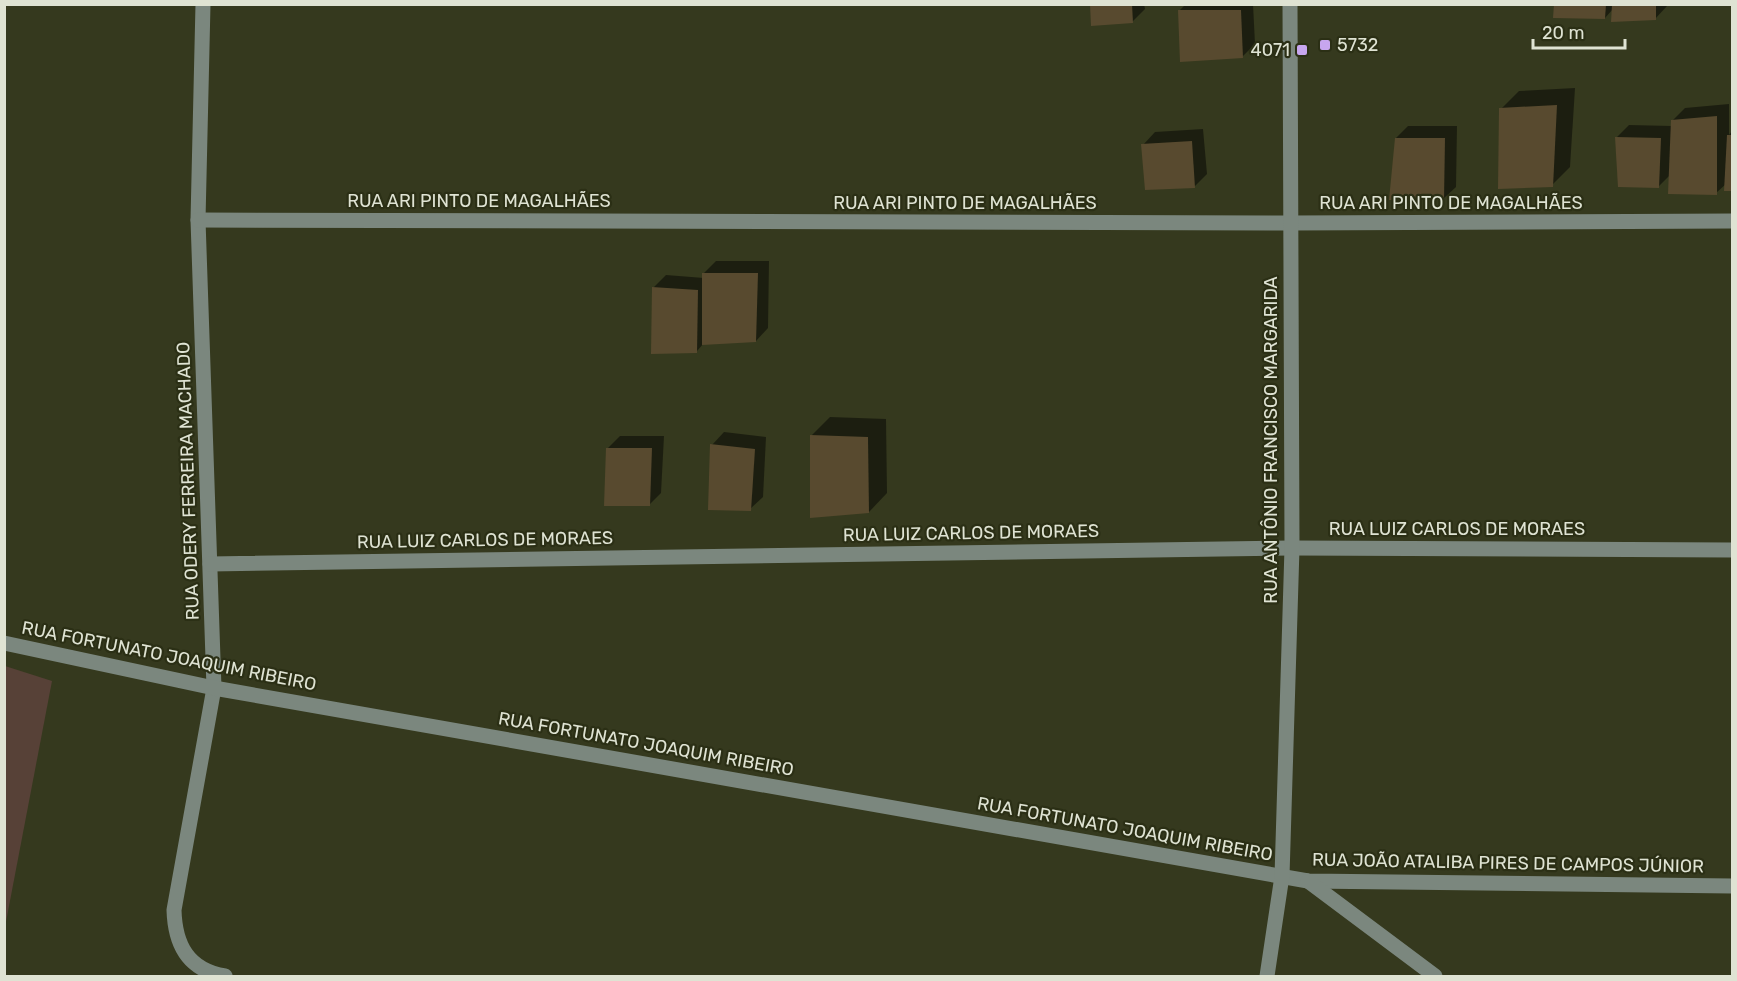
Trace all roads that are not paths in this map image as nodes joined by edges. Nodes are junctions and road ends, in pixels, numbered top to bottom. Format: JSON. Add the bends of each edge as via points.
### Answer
{"nodes":[{"id":1,"x":203,"y":4,"type":"edge"},
{"id":2,"x":1290,"y":4,"type":"edge"},
{"id":3,"x":198,"y":220,"type":"junction"},
{"id":4,"x":1732,"y":221,"type":"edge"},
{"id":5,"x":1291,"y":223,"type":"junction"},
{"id":6,"x":1292,"y":548,"type":"junction"},
{"id":7,"x":1732,"y":549,"type":"edge"},
{"id":8,"x":210,"y":564,"type":"junction"},
{"id":9,"x":4,"y":644,"type":"edge"},
{"id":10,"x":214,"y":688,"type":"junction"},
{"id":11,"x":1282,"y":876,"type":"junction"},
{"id":12,"x":1308,"y":881,"type":"junction"},
{"id":13,"x":1732,"y":886,"type":"edge"},
{"id":14,"x":225,"y":976,"type":"edge"},
{"id":15,"x":1267,"y":976,"type":"edge"},
{"id":16,"x":1435,"y":976,"type":"edge"}],
"edges":[{"from":1,"to":3,"type":"street","name":"RUA ODERY FERREIRA MACHADO"},
{"from":2,"to":5,"type":"street","name":"RUA ANTÔNIO FRANCISCO MARGARIDA"},
{"from":3,"to":5,"type":"street","name":"RUA ARI PINTO DE MAGALHÃES"},
{"from":3,"to":8,"type":"street","name":"RUA ODERY FERREIRA MACHADO"},
{"from":4,"to":5,"type":"street","name":"RUA ARI PINTO DE MAGALHÃES"},
{"from":5,"to":6,"type":"street","name":"RUA ANTÔNIO FRANCISCO MARGARIDA"},
{"from":6,"to":7,"type":"street","name":"RUA LUIZ CARLOS DE MORAES"},
{"from":6,"to":8,"type":"street","name":"RUA LUIZ CARLOS DE MORAES"},
{"from":6,"to":11,"type":"street","name":"RUA ANTÔNIO FRANCISCO MARGARIDA"},
{"from":8,"to":10,"type":"street","name":"RUA ODERY FERREIRA MACHADO"},
{"from":9,"to":10,"type":"street","name":"RUA FORTUNATO JOAQUIM RIBEIRO"},
{"from":10,"to":11,"type":"street","name":"RUA FORTUNATO JOAQUIM RIBEIRO"},
{"from":10,"to":14,"type":"street","name":"RUA ODERY FERREIRA MACHADO","via":[[174,910],[175,932],[183,951],[197,967]]},
{"from":11,"to":12,"type":"street","name":"RUA JOÃO ATALIBA PIRES DE CAMPOS JÚNIOR"},
{"from":11,"to":15,"type":"street","name":"RUA ANTÔNIO FRANCISCO MARGARIDA"},
{"from":12,"to":13,"type":"street","name":"RUA JOÃO ATALIBA PIRES DE CAMPOS JÚNIOR"},
{"from":12,"to":16,"type":"street"}]}
